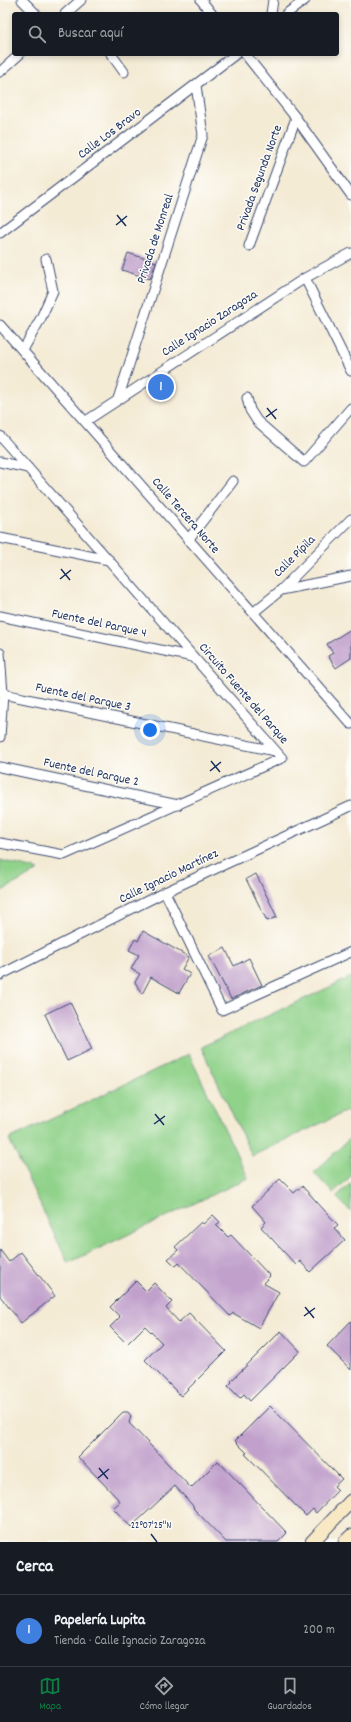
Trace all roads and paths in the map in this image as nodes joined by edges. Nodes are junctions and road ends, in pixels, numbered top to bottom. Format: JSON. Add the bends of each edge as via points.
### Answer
{"nodes":[{"id":1,"x":22,"y":0,"type":"edge"},
{"id":2,"x":81,"y":0,"type":"edge"},
{"id":3,"x":201,"y":0,"type":"edge"},
{"id":4,"x":273,"y":0,"type":"edge"},
{"id":5,"x":305,"y":0,"type":"edge"},
{"id":6,"x":76,"y":10,"type":"edge"},
{"id":7,"x":34,"y":12,"type":"edge"},
{"id":8,"x":210,"y":12,"type":"edge"},
{"id":9,"x":271,"y":12,"type":"edge"},
{"id":10,"x":289,"y":12,"type":"edge"},
{"id":11,"x":18,"y":56,"type":"edge"},
{"id":12,"x":112,"y":56,"type":"edge"},
{"id":13,"x":233,"y":56,"type":"edge"},
{"id":14,"x":247,"y":56,"type":"edge"},
{"id":15,"x":0,"y":72,"type":"edge"},
{"id":16,"x":124,"y":72,"type":"dead end"},
{"id":17,"x":196,"y":85,"type":"junction"},
{"id":18,"x":296,"y":118,"type":"junction"},
{"id":19,"x":351,"y":196,"type":"edge"},
{"id":20,"x":0,"y":233,"type":"edge"},
{"id":21,"x":249,"y":246,"type":"dead end"},
{"id":22,"x":351,"y":253,"type":"edge"},
{"id":23,"x":46,"y":259,"type":"dead end"},
{"id":24,"x":305,"y":278,"type":"junction"},
{"id":25,"x":0,"y":324,"type":"edge"},
{"id":26,"x":23,"y":350,"type":"junction"},
{"id":27,"x":351,"y":371,"type":"edge"},
{"id":28,"x":247,"y":398,"type":"dead end"},
{"id":29,"x":118,"y":400,"type":"junction"},
{"id":30,"x":351,"y":408,"type":"edge"},
{"id":31,"x":86,"y":421,"type":"junction"},
{"id":32,"x":0,"y":436,"type":"edge"},
{"id":33,"x":0,"y":462,"type":"edge"},
{"id":34,"x":28,"y":468,"type":"junction"},
{"id":35,"x":233,"y":481,"type":"dead end"},
{"id":36,"x":351,"y":518,"type":"edge"},
{"id":37,"x":0,"y":538,"type":"edge"},
{"id":38,"x":188,"y":540,"type":"junction"},
{"id":39,"x":108,"y":560,"type":"junction"},
{"id":40,"x":351,"y":576,"type":"edge"},
{"id":41,"x":281,"y":590,"type":"junction"},
{"id":42,"x":254,"y":612,"type":"junction"},
{"id":43,"x":0,"y":616,"type":"edge"},
{"id":44,"x":0,"y":653,"type":"edge"},
{"id":45,"x":193,"y":657,"type":"junction"},
{"id":46,"x":3,"y":694,"type":"junction"},
{"id":47,"x":350,"y":720,"type":"edge"},
{"id":48,"x":0,"y":737,"type":"edge"},
{"id":49,"x":275,"y":751,"type":"junction"},
{"id":50,"x":0,"y":767,"type":"edge"},
{"id":51,"x":178,"y":805,"type":"junction"},
{"id":52,"x":351,"y":806,"type":"edge"},
{"id":53,"x":0,"y":843,"type":"edge"},
{"id":54,"x":165,"y":892,"type":"junction"},
{"id":55,"x":351,"y":952,"type":"edge"},
{"id":56,"x":0,"y":976,"type":"edge"},
{"id":57,"x":351,"y":1501,"type":"edge"},
{"id":58,"x":351,"y":1536,"type":"edge"},
{"id":59,"x":312,"y":1542,"type":"edge"},
{"id":60,"x":345,"y":1542,"type":"edge"}],
"edges":[{"from":1,"to":7,"type":"street"},
{"from":2,"to":6,"type":"street"},
{"from":3,"to":8,"type":"street"},
{"from":4,"to":9,"type":"street"},
{"from":5,"to":10,"type":"street"},
{"from":11,"to":15,"type":"street"},
{"from":12,"to":16,"type":"street"},
{"from":13,"to":17,"type":"street","name":"Calle Los Bravo"},
{"from":14,"to":18,"type":"street"},
{"from":17,"to":20,"type":"street","name":"Calle Los Bravo"},
{"from":17,"to":29,"type":"street","name":"Privada de Monreal","via":[[203,135]]},
{"from":18,"to":19,"type":"street"},
{"from":18,"to":21,"type":"street","name":"Privada Segunda Norte"},
{"from":22,"to":24,"type":"street","name":"Calle Ignacio Zaragoza"},
{"from":23,"to":26,"type":"street","via":[[53,291]]},
{"from":24,"to":27,"type":"street"},
{"from":24,"to":29,"type":"street","name":"Calle Ignacio Zaragoza"},
{"from":25,"to":26,"type":"street","name":"Calle Tercera Norte"},
{"from":26,"to":31,"type":"street","name":"Calle Tercera Norte"},
{"from":28,"to":30,"type":"street","via":[[250,410],[257,421],[304,462]]},
{"from":29,"to":31,"type":"street","name":"Calle Ignacio Zaragoza"},
{"from":31,"to":38,"type":"street","name":"Calle Tercera Norte"},
{"from":32,"to":34,"type":"street","name":"Circuito Fuente del Parque"},
{"from":33,"to":34,"type":"street"},
{"from":34,"to":39,"type":"street","name":"Circuito Fuente del Parque"},
{"from":35,"to":38,"type":"street"},
{"from":36,"to":41,"type":"street","name":"Calle Pípila"},
{"from":37,"to":39,"type":"street"},
{"from":38,"to":42,"type":"street","name":"Calle Tercera Norte"},
{"from":39,"to":45,"type":"street","name":"Circuito Fuente del Parque"},
{"from":40,"to":41,"type":"street"},
{"from":41,"to":42,"type":"street","name":"Calle Pípila"},
{"from":42,"to":47,"type":"street","name":"Calle Tercera Norte"},
{"from":43,"to":45,"type":"street","name":"Fuente del Parque 4"},
{"from":44,"to":46,"type":"street"},
{"from":45,"to":49,"type":"street","name":"Circuito Fuente del Parque"},
{"from":46,"to":48,"type":"street"},
{"from":46,"to":49,"type":"street","name":"Fuente del Parque 3"},
{"from":49,"to":51,"type":"street","name":"Circuito Fuente del Parque","via":[[282,758]]},
{"from":50,"to":51,"type":"street","name":"Fuente del Parque 2"},
{"from":51,"to":53,"type":"street","name":"Circuito Fuente del Parque","via":[[64,855]]},
{"from":52,"to":54,"type":"street","name":"Calle Ignacio Martínez"},
{"from":54,"to":55,"type":"street","via":[[222,1010]]},
{"from":54,"to":56,"type":"street","name":"Calle Ignacio Martínez"},
{"from":57,"to":59,"type":"main road"},
{"from":58,"to":60,"type":"main road"}]}
